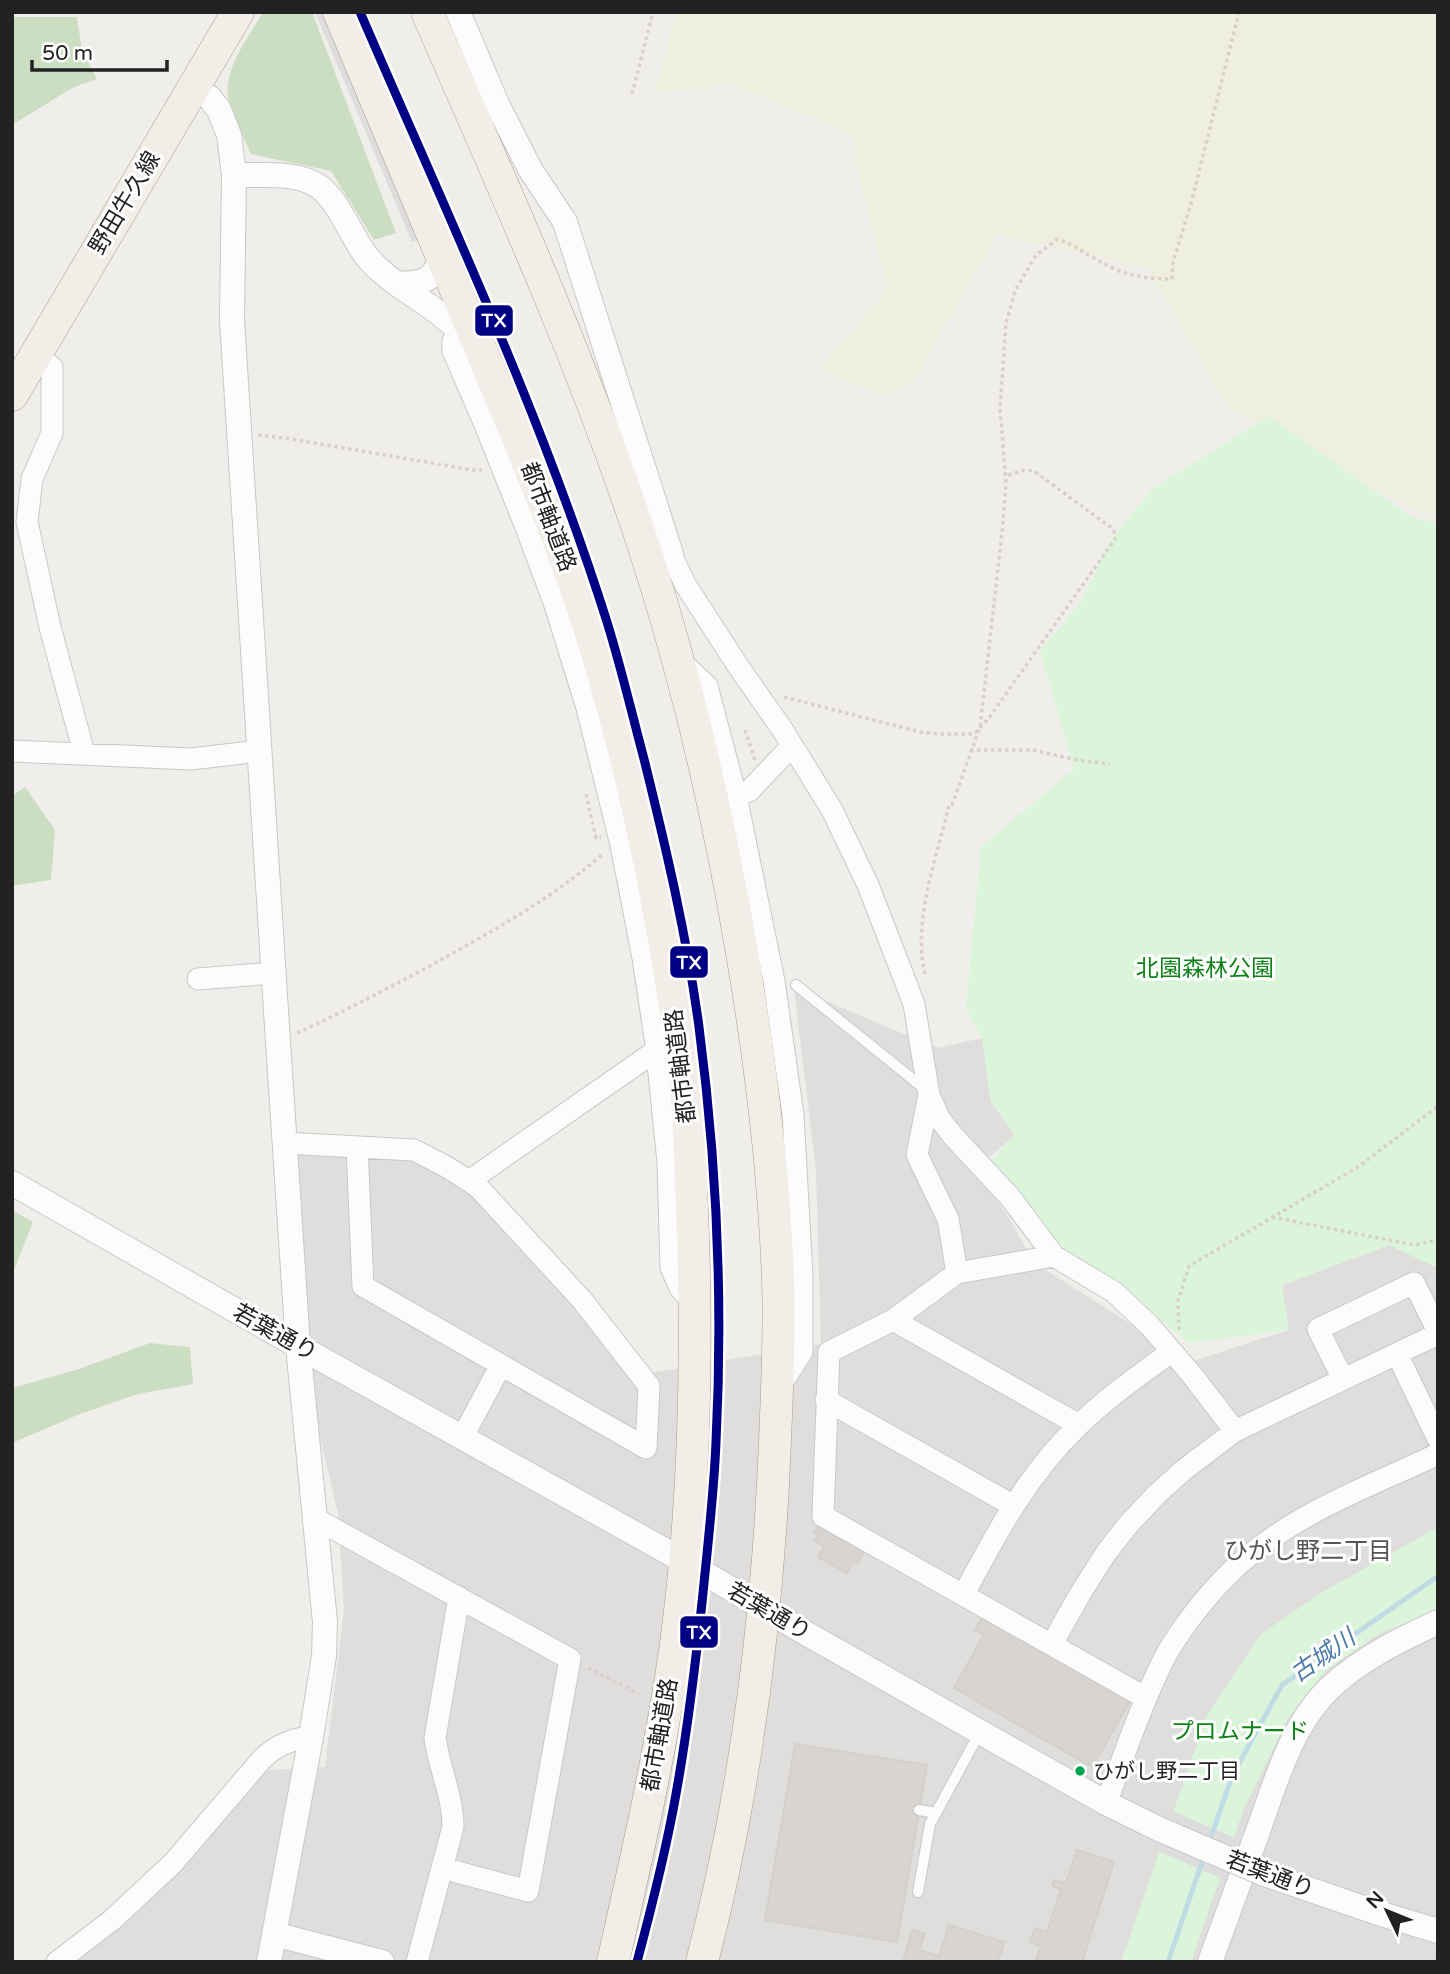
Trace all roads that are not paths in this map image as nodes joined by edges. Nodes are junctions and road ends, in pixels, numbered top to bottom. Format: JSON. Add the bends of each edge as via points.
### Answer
{"nodes":[{"id":1,"x":238,"y":12,"type":"edge"},
{"id":2,"x":338,"y":12,"type":"edge"},
{"id":3,"x":427,"y":12,"type":"edge"},
{"id":4,"x":458,"y":12,"type":"edge"},
{"id":5,"x":194,"y":87,"type":"junction"},
{"id":6,"x":234,"y":174,"type":"junction"},
{"id":7,"x":437,"y":245,"type":"junction"},
{"id":8,"x":397,"y":284,"type":"junction"},
{"id":9,"x":466,"y":328,"type":"junction"},
{"id":10,"x":35,"y":356,"type":"junction"},
{"id":11,"x":12,"y":395,"type":"edge"},
{"id":12,"x":514,"y":463,"type":"junction"},
{"id":13,"x":542,"y":494,"type":"junction"},
{"id":14,"x":523,"y":522,"type":"junction"},
{"id":15,"x":671,"y":554,"type":"joint"},
{"id":16,"x":678,"y":659,"type":"junction"},
{"id":17,"x":792,"y":746,"type":"junction"},
{"id":18,"x":12,"y":751,"type":"edge"},
{"id":19,"x":259,"y":751,"type":"junction"},
{"id":20,"x":84,"y":753,"type":"junction"},
{"id":21,"x":736,"y":796,"type":"junction"},
{"id":22,"x":273,"y":973,"type":"junction"},
{"id":23,"x":198,"y":979,"type":"dead end"},
{"id":24,"x":796,"y":985,"type":"dead end"},
{"id":25,"x":657,"y":1050,"type":"junction"},
{"id":26,"x":928,"y":1094,"type":"junction"},
{"id":27,"x":285,"y":1143,"type":"junction"},
{"id":28,"x":357,"y":1147,"type":"junction"},
{"id":29,"x":469,"y":1181,"type":"junction"},
{"id":30,"x":12,"y":1184,"type":"edge"},
{"id":31,"x":1054,"y":1256,"type":"junction"},
{"id":32,"x":957,"y":1273,"type":"junction"},
{"id":33,"x":696,"y":1307,"type":"junction"},
{"id":34,"x":894,"y":1320,"type":"junction"},
{"id":35,"x":1438,"y":1333,"type":"edge"},
{"id":36,"x":298,"y":1346,"type":"junction"},
{"id":37,"x":1171,"y":1352,"type":"junction"},
{"id":38,"x":1397,"y":1354,"type":"junction"},
{"id":39,"x":501,"y":1365,"type":"junction"},
{"id":40,"x":1343,"y":1379,"type":"junction"},
{"id":41,"x":776,"y":1391,"type":"junction"},
{"id":42,"x":826,"y":1400,"type":"junction"},
{"id":43,"x":1079,"y":1425,"type":"junction"},
{"id":44,"x":1235,"y":1431,"type":"junction"},
{"id":45,"x":462,"y":1438,"type":"junction"},
{"id":46,"x":1438,"y":1439,"type":"edge"},
{"id":47,"x":1438,"y":1454,"type":"edge"},
{"id":48,"x":1012,"y":1505,"type":"junction"},
{"id":49,"x":316,"y":1519,"type":"junction"},
{"id":50,"x":684,"y":1561,"type":"junction"},
{"id":51,"x":964,"y":1594,"type":"junction"},
{"id":52,"x":459,"y":1598,"type":"junction"},
{"id":53,"x":764,"y":1609,"type":"junction"},
{"id":54,"x":1438,"y":1622,"type":"edge"},
{"id":55,"x":1052,"y":1644,"type":"junction"},
{"id":56,"x":1146,"y":1698,"type":"junction"},
{"id":57,"x":980,"y":1732,"type":"junction"},
{"id":58,"x":311,"y":1737,"type":"junction"},
{"id":59,"x":1106,"y":1803,"type":"junction"},
{"id":60,"x":919,"y":1810,"type":"dead end"},
{"id":61,"x":936,"y":1813,"type":"junction"},
{"id":62,"x":727,"y":1858,"type":"junction"},
{"id":63,"x":442,"y":1868,"type":"junction"},
{"id":64,"x":908,"y":1874,"type":"dead end"},
{"id":65,"x":921,"y":1877,"type":"junction"},
{"id":66,"x":918,"y":1892,"type":"dead end"},
{"id":67,"x":1438,"y":1931,"type":"edge"},
{"id":68,"x":274,"y":1934,"type":"junction"},
{"id":69,"x":57,"y":1962,"type":"edge"},
{"id":70,"x":269,"y":1962,"type":"edge"},
{"id":71,"x":382,"y":1962,"type":"edge"},
{"id":72,"x":417,"y":1962,"type":"edge"},
{"id":73,"x":613,"y":1962,"type":"edge"},
{"id":74,"x":702,"y":1962,"type":"edge"},
{"id":75,"x":710,"y":1962,"type":"edge"},
{"id":76,"x":1210,"y":1962,"type":"edge"}],
"edges":[{"from":1,"to":5,"type":"main road","name":"野田牛久線"},
{"from":2,"to":7,"type":"main road","name":"都市軸道路"},
{"from":3,"to":16,"type":"main road","via":[[590,397],[635,519]]},
{"from":4,"to":15,"type":"street","via":[[530,169],[565,222]]},
{"from":5,"to":6,"type":"street","via":[[219,110],[229,135]]},
{"from":5,"to":10,"type":"main road","name":"野田牛久線"},
{"from":6,"to":8,"type":"street","via":[[287,177],[321,188],[366,256]]},
{"from":6,"to":19,"type":"street","via":[[232,320]]},
{"from":7,"to":8,"type":"street","via":[[438,270],[415,283]]},
{"from":7,"to":9,"type":"main road","name":"都市軸道路"},
{"from":8,"to":9,"type":"street"},
{"from":9,"to":12,"type":"main road","name":"都市軸道路"},
{"from":10,"to":11,"type":"main road","name":"野田牛久線"},
{"from":10,"to":20,"type":"street","via":[[52,368],[52,433],[32,479],[27,522]]},
{"from":12,"to":13,"type":"main road","name":"都市軸道路"},
{"from":12,"to":14,"type":"street"},
{"from":13,"to":14,"type":"street"},
{"from":13,"to":33,"type":"main road","name":"都市軸道路","via":[[604,677],[652,870],[684,1065]]},
{"from":14,"to":25,"type":"street","via":[[587,708],[621,845]]},
{"from":15,"to":17,"type":"street","via":[[685,584]]},
{"from":16,"to":21,"type":"street","via":[[707,686]]},
{"from":16,"to":41,"type":"main road","via":[[710,782],[757,1044],[778,1282]]},
{"from":17,"to":21,"type":"street","via":[[749,791]]},
{"from":17,"to":26,"type":"street","via":[[832,810],[903,973],[919,1027]]},
{"from":18,"to":20,"type":"street"},
{"from":19,"to":20,"type":"street","via":[[191,759]]},
{"from":19,"to":22,"type":"street"},
{"from":21,"to":41,"type":"street","via":[[775,981],[793,1115],[802,1352]]},
{"from":22,"to":23,"type":"street"},
{"from":22,"to":27,"type":"street"},
{"from":24,"to":26,"type":"lane"},
{"from":25,"to":29,"type":"street"},
{"from":25,"to":33,"type":"street","via":[[671,1268]]},
{"from":26,"to":31,"type":"street","via":[[939,1118],[1010,1197]]},
{"from":26,"to":32,"type":"street","via":[[918,1155],[948,1219]]},
{"from":27,"to":28,"type":"street"},
{"from":27,"to":36,"type":"street"},
{"from":28,"to":29,"type":"street","via":[[414,1150]]},
{"from":28,"to":39,"type":"street","via":[[363,1286]]},
{"from":29,"to":39,"type":"street","via":[[583,1300],[649,1386],[646,1448]]},
{"from":30,"to":36,"type":"street","name":"若葉通り"},
{"from":31,"to":32,"type":"street"},
{"from":31,"to":37,"type":"street","via":[[1114,1292]]},
{"from":32,"to":34,"type":"street"},
{"from":33,"to":50,"type":"main road","name":"都市軸道路"},
{"from":34,"to":42,"type":"street","via":[[829,1352]]},
{"from":34,"to":43,"type":"street"},
{"from":35,"to":38,"type":"street"},
{"from":35,"to":40,"type":"street","via":[[1414,1283],[1318,1329]]},
{"from":36,"to":45,"type":"street","name":"若葉通り"},
{"from":36,"to":49,"type":"street"},
{"from":37,"to":43,"type":"street"},
{"from":37,"to":44,"type":"street"},
{"from":38,"to":40,"type":"street"},
{"from":38,"to":46,"type":"street"},
{"from":39,"to":45,"type":"street"},
{"from":40,"to":44,"type":"street"},
{"from":41,"to":53,"type":"main road"},
{"from":42,"to":48,"type":"street"},
{"from":42,"to":51,"type":"street","via":[[823,1516]]},
{"from":43,"to":48,"type":"street"},
{"from":44,"to":55,"type":"street","via":[[1158,1493],[1127,1526]]},
{"from":45,"to":50,"type":"street","name":"若葉通り"},
{"from":47,"to":56,"type":"street","via":[[1303,1518],[1252,1552],[1201,1604],[1161,1664]]},
{"from":48,"to":51,"type":"street"},
{"from":49,"to":52,"type":"street"},
{"from":49,"to":58,"type":"street","via":[[325,1622]]},
{"from":50,"to":53,"type":"street","name":"若葉通り"},
{"from":50,"to":73,"type":"main road","name":"都市軸道路","via":[[664,1721]]},
{"from":51,"to":55,"type":"street"},
{"from":52,"to":63,"type":"street","via":[[435,1738],[453,1812]]},
{"from":52,"to":63,"type":"street","via":[[570,1659],[528,1891]]},
{"from":53,"to":57,"type":"street","name":"若葉通り"},
{"from":53,"to":62,"type":"main road","via":[[751,1721]]},
{"from":54,"to":76,"type":"street","via":[[1356,1666],[1311,1711],[1280,1772]]},
{"from":55,"to":56,"type":"street"},
{"from":56,"to":59,"type":"street"},
{"from":57,"to":59,"type":"street","name":"若葉通り"},
{"from":57,"to":61,"type":"lane"},
{"from":58,"to":68,"type":"street"},
{"from":58,"to":69,"type":"street","via":[[273,1749],[173,1863],[112,1920]]},
{"from":59,"to":67,"type":"street","name":"若葉通り","bridge":true,"via":[[1262,1874]]},
{"from":60,"to":61,"type":"lane"},
{"from":61,"to":65,"type":"lane"},
{"from":62,"to":74,"type":"main road"},
{"from":62,"to":75,"type":"main road"},
{"from":63,"to":72,"type":"street"},
{"from":64,"to":65,"type":"lane"},
{"from":65,"to":66,"type":"lane"},
{"from":68,"to":70,"type":"street"},
{"from":68,"to":71,"type":"street"}]}
